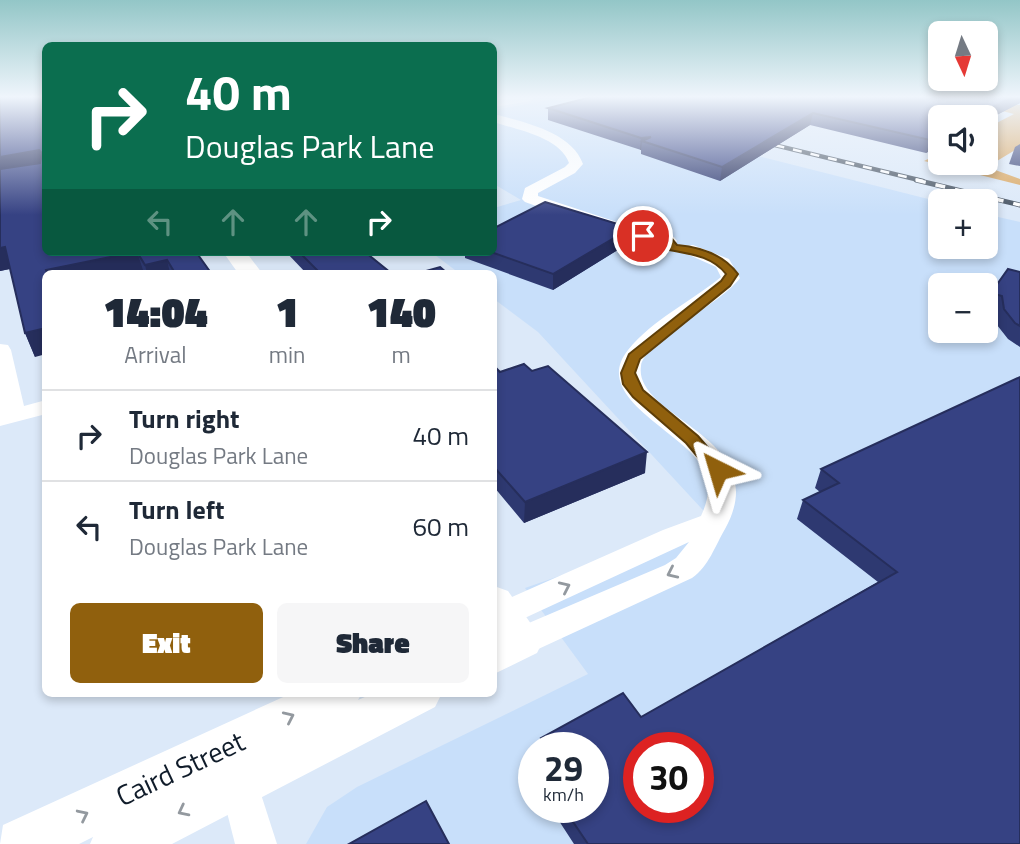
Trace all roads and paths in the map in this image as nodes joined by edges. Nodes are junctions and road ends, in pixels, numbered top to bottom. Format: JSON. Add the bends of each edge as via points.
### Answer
{"nodes":[{"id":1,"x":544,"y":136,"type":"edge"},
{"id":2,"x":237,"y":256,"type":"edge"},
{"id":3,"x":248,"y":270,"type":"edge"},
{"id":4,"x":0,"y":350,"type":"edge"},
{"id":5,"x":42,"y":408,"type":"edge"},
{"id":6,"x":7,"y":417,"type":"edge"},
{"id":7,"x":501,"y":627,"type":"edge"},
{"id":8,"x":333,"y":697,"type":"edge"},
{"id":9,"x":409,"y":697,"type":"edge"},
{"id":10,"x":233,"y":765,"type":"junction"},
{"id":11,"x":22,"y":844,"type":"edge"},
{"id":12,"x":117,"y":844,"type":"edge"},
{"id":13,"x":256,"y":844,"type":"edge"}],
"edges":[{"from":1,"to":7,"type":"street","via":[[572,151],[576,164],[530,191],[530,199],[668,241],[673,248],[693,250],[724,263],[731,272],[731,278],[634,357],[628,373],[638,394],[692,439],[718,470],[723,493],[715,522],[689,565]]},
{"from":2,"to":3,"type":"street"},
{"from":4,"to":6,"type":"street"},
{"from":5,"to":6,"type":"street"},
{"from":10,"to":8,"type":"street","name":"Caird Street","one_way":true},
{"from":9,"to":10,"type":"street","name":"Caird Street"},
{"from":11,"to":10,"type":"street","name":"Caird Street","one_way":true},
{"from":10,"to":12,"type":"street","name":"Caird Street","one_way":true},
{"from":10,"to":13,"type":"street"}]}
